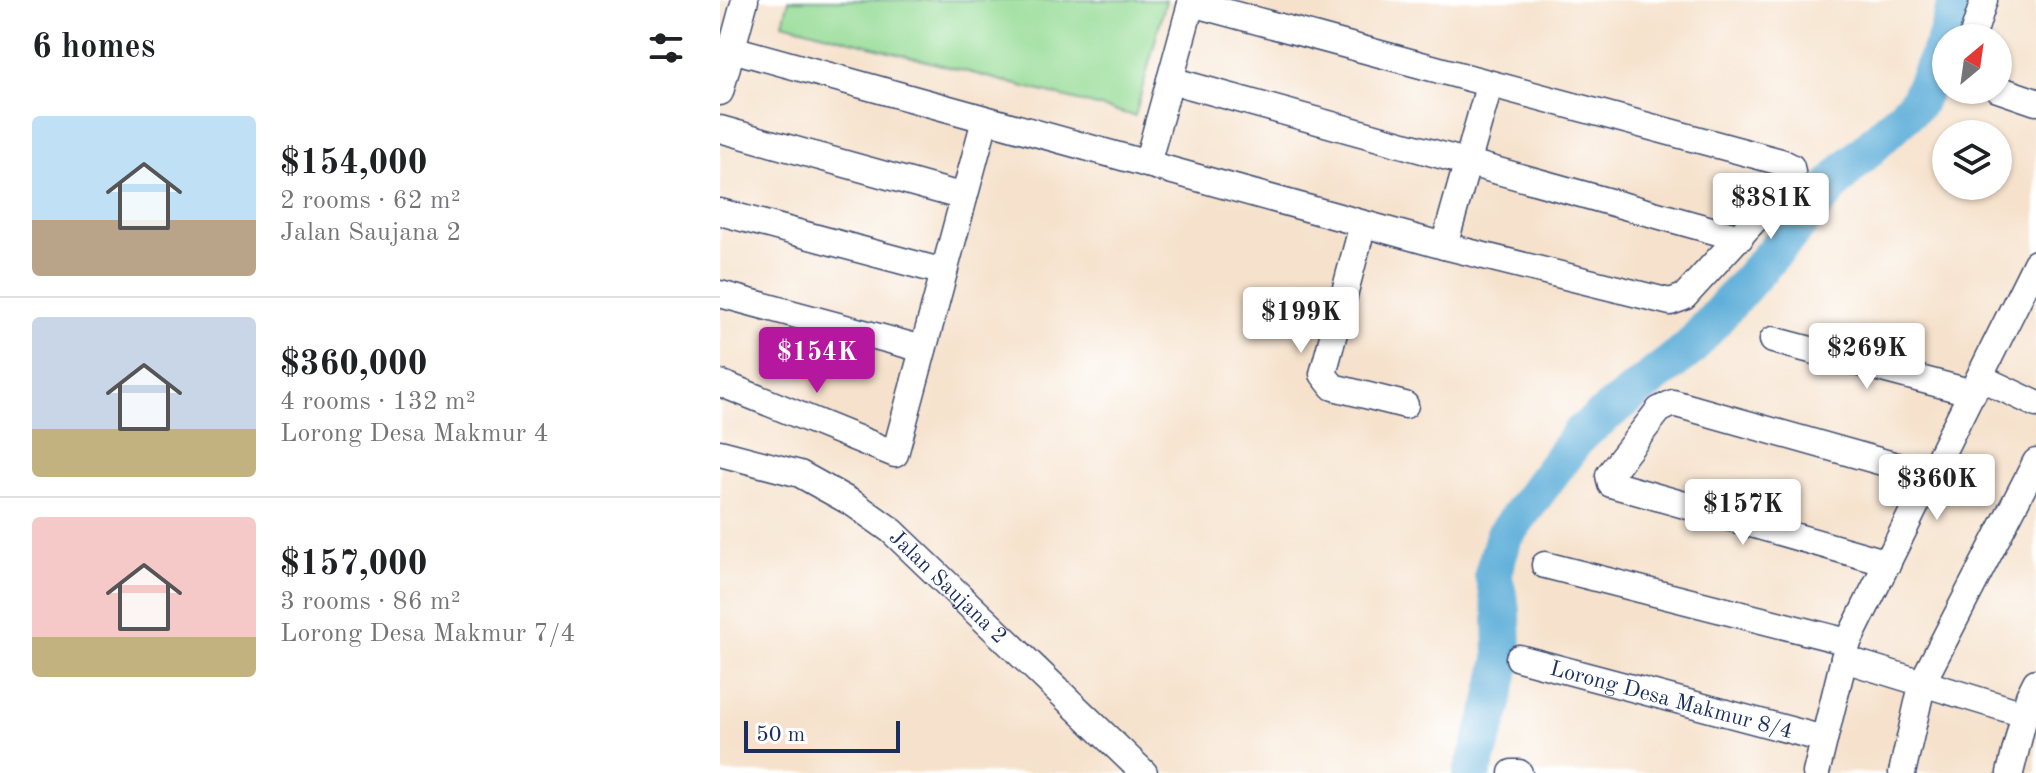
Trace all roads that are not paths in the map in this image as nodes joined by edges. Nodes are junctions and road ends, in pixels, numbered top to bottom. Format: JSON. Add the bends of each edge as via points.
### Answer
{"nodes":[{"id":1,"x":745,"y":0,"type":"edge"},
{"id":2,"x":1984,"y":0,"type":"edge"},
{"id":3,"x":1191,"y":2,"type":"edge"},
{"id":4,"x":1976,"y":24,"type":"edge"},
{"id":5,"x":732,"y":49,"type":"junction"},
{"id":6,"x":1170,"y":80,"type":"junction"},
{"id":7,"x":1489,"y":86,"type":"junction"},
{"id":8,"x":720,"y":92,"type":"edge"},
{"id":9,"x":2012,"y":94,"type":"edge"},
{"id":10,"x":2036,"y":102,"type":"edge"},
{"id":11,"x":985,"y":120,"type":"junction"},
{"id":12,"x":720,"y":129,"type":"edge"},
{"id":13,"x":1468,"y":161,"type":"junction"},
{"id":14,"x":1147,"y":164,"type":"junction"},
{"id":15,"x":964,"y":197,"type":"junction"},
{"id":16,"x":720,"y":212,"type":"edge"},
{"id":17,"x":1363,"y":224,"type":"junction"},
{"id":18,"x":1740,"y":238,"type":"junction"},
{"id":19,"x":1444,"y":246,"type":"junction"},
{"id":20,"x":2036,"y":263,"type":"edge"},
{"id":21,"x":944,"y":272,"type":"junction"},
{"id":22,"x":720,"y":294,"type":"edge"},
{"id":23,"x":1773,"y":340,"type":"dead end"},
{"id":24,"x":923,"y":349,"type":"junction"},
{"id":25,"x":720,"y":383,"type":"edge"},
{"id":26,"x":1977,"y":386,"type":"junction"},
{"id":27,"x":2036,"y":404,"type":"edge"},
{"id":28,"x":1405,"y":405,"type":"dead end"},
{"id":29,"x":720,"y":453,"type":"edge"},
{"id":30,"x":2036,"y":462,"type":"edge"},
{"id":31,"x":1932,"y":476,"type":"junction"},
{"id":32,"x":1888,"y":563,"type":"junction"},
{"id":33,"x":1545,"y":565,"type":"dead end"},
{"id":34,"x":1846,"y":650,"type":"junction"},
{"id":35,"x":1519,"y":658,"type":"dead end"},
{"id":36,"x":1923,"y":681,"type":"junction"},
{"id":37,"x":2036,"y":682,"type":"edge"},
{"id":38,"x":2024,"y":714,"type":"junction"},
{"id":39,"x":1824,"y":739,"type":"junction"},
{"id":40,"x":1144,"y":773,"type":"edge"},
{"id":41,"x":1512,"y":773,"type":"edge"},
{"id":42,"x":1519,"y":773,"type":"edge"},
{"id":43,"x":1816,"y":773,"type":"edge"},
{"id":44,"x":1902,"y":773,"type":"edge"},
{"id":45,"x":2010,"y":773,"type":"edge"}],
"edges":[{"from":1,"to":5,"type":"street"},
{"from":2,"to":4,"type":"street"},
{"from":3,"to":6,"type":"street"},
{"from":3,"to":7,"type":"street"},
{"from":5,"to":8,"type":"street"},
{"from":5,"to":11,"type":"street"},
{"from":6,"to":13,"type":"street"},
{"from":6,"to":14,"type":"street"},
{"from":7,"to":13,"type":"street"},
{"from":7,"to":18,"type":"street","via":[[1791,167],[1793,178]]},
{"from":9,"to":10,"type":"street"},
{"from":11,"to":14,"type":"street"},
{"from":11,"to":15,"type":"street"},
{"from":12,"to":15,"type":"street"},
{"from":13,"to":18,"type":"street"},
{"from":13,"to":19,"type":"street"},
{"from":14,"to":17,"type":"street"},
{"from":15,"to":21,"type":"street"},
{"from":16,"to":21,"type":"street"},
{"from":17,"to":19,"type":"street"},
{"from":17,"to":28,"type":"street","via":[[1323,374],[1333,387]]},
{"from":18,"to":19,"type":"street","via":[[1684,297],[1670,302]]},
{"from":20,"to":26,"type":"street"},
{"from":21,"to":24,"type":"street"},
{"from":22,"to":24,"type":"street"},
{"from":23,"to":26,"type":"street"},
{"from":24,"to":25,"type":"street","via":[[895,454]]},
{"from":26,"to":27,"type":"street"},
{"from":26,"to":31,"type":"street"},
{"from":29,"to":40,"type":"street","name":"Jalan Saujana 2","via":[[800,474],[892,531]]},
{"from":30,"to":36,"type":"street"},
{"from":31,"to":32,"type":"street"},
{"from":31,"to":32,"type":"street","via":[[1673,403],[1659,410],[1609,475],[1611,484]]},
{"from":32,"to":34,"type":"street"},
{"from":33,"to":34,"type":"street"},
{"from":34,"to":36,"type":"street"},
{"from":34,"to":39,"type":"street"},
{"from":35,"to":39,"type":"street","name":"Lorong Desa Makmur 8/4"},
{"from":36,"to":38,"type":"street"},
{"from":36,"to":44,"type":"street"},
{"from":37,"to":38,"type":"street"},
{"from":38,"to":45,"type":"street"},
{"from":39,"to":43,"type":"street"},
{"from":41,"to":42,"type":"street"}]}
